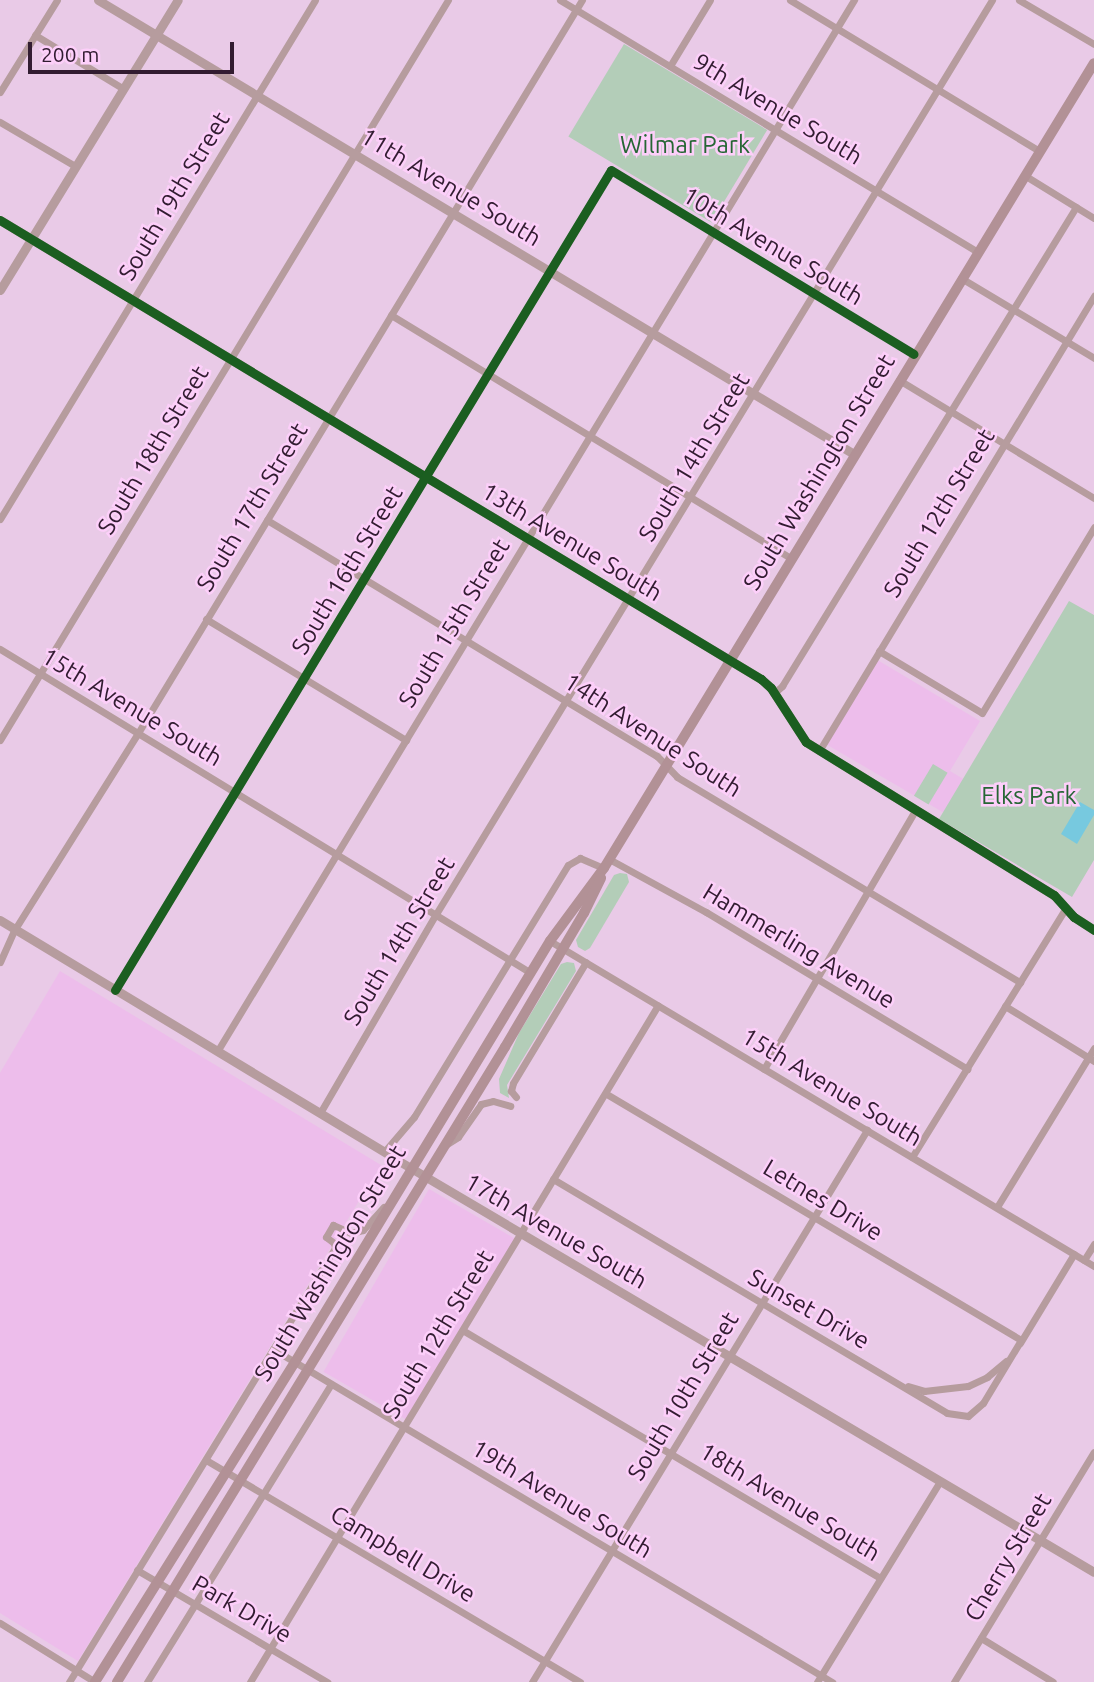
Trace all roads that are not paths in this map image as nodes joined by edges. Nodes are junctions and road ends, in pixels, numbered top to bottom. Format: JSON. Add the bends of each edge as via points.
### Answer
{"nodes":[{"id":1,"x":57,"y":0,"type":"edge"},
{"id":2,"x":98,"y":0,"type":"edge"},
{"id":3,"x":178,"y":0,"type":"edge"},
{"id":4,"x":315,"y":0,"type":"edge"},
{"id":5,"x":448,"y":0,"type":"edge"},
{"id":6,"x":560,"y":0,"type":"edge"},
{"id":7,"x":582,"y":0,"type":"edge"},
{"id":8,"x":710,"y":0,"type":"edge"},
{"id":9,"x":790,"y":0,"type":"edge"},
{"id":10,"x":855,"y":0,"type":"edge"},
{"id":11,"x":992,"y":0,"type":"edge"},
{"id":12,"x":1019,"y":0,"type":"edge"},
{"id":13,"x":576,"y":10,"type":"junction"},
{"id":14,"x":837,"y":28,"type":"junction"},
{"id":15,"x":35,"y":34,"type":"junction"},
{"id":16,"x":157,"y":34,"type":"junction"},
{"id":17,"x":1094,"y":44,"type":"edge"},
{"id":18,"x":1094,"y":63,"type":"edge"},
{"id":19,"x":670,"y":66,"type":"junction"},
{"id":20,"x":122,"y":88,"type":"junction"},
{"id":21,"x":937,"y":89,"type":"junction"},
{"id":22,"x":0,"y":92,"type":"edge"},
{"id":23,"x":258,"y":93,"type":"junction"},
{"id":24,"x":0,"y":122,"type":"edge"},
{"id":25,"x":775,"y":130,"type":"junction"},
{"id":26,"x":1039,"y":151,"type":"junction"},
{"id":27,"x":356,"y":152,"type":"junction"},
{"id":28,"x":75,"y":166,"type":"junction"},
{"id":29,"x":611,"y":170,"type":"joint"},
{"id":30,"x":1024,"y":175,"type":"junction"},
{"id":31,"x":877,"y":191,"type":"junction"},
{"id":32,"x":1076,"y":207,"type":"junction"},
{"id":33,"x":454,"y":211,"type":"junction"},
{"id":34,"x":1094,"y":218,"type":"edge"},
{"id":35,"x":0,"y":220,"type":"edge"},
{"id":36,"x":713,"y":232,"type":"junction"},
{"id":37,"x":31,"y":238,"type":"junction"},
{"id":38,"x":976,"y":252,"type":"junction"},
{"id":39,"x":550,"y":270,"type":"junction"},
{"id":40,"x":961,"y":278,"type":"junction"},
{"id":41,"x":0,"y":290,"type":"edge"},
{"id":42,"x":815,"y":294,"type":"junction"},
{"id":43,"x":1094,"y":296,"type":"edge"},
{"id":44,"x":133,"y":300,"type":"junction"},
{"id":45,"x":1014,"y":309,"type":"junction"},
{"id":46,"x":391,"y":315,"type":"junction"},
{"id":47,"x":652,"y":332,"type":"junction"},
{"id":48,"x":1067,"y":342,"type":"junction"},
{"id":49,"x":915,"y":354,"type":"junction"},
{"id":50,"x":1094,"y":358,"type":"edge"},
{"id":51,"x":231,"y":359,"type":"junction"},
{"id":52,"x":486,"y":375,"type":"junction"},
{"id":53,"x":899,"y":380,"type":"junction"},
{"id":54,"x":755,"y":393,"type":"junction"},
{"id":55,"x":952,"y":412,"type":"junction"},
{"id":56,"x":328,"y":418,"type":"junction"},
{"id":57,"x":590,"y":436,"type":"junction"},
{"id":58,"x":1004,"y":442,"type":"junction"},
{"id":59,"x":855,"y":454,"type":"junction"},
{"id":60,"x":426,"y":477,"type":"junction"},
{"id":61,"x":691,"y":497,"type":"junction"},
{"id":62,"x":1094,"y":499,"type":"edge"},
{"id":63,"x":0,"y":519,"type":"edge"},
{"id":64,"x":267,"y":520,"type":"junction"},
{"id":65,"x":1094,"y":527,"type":"edge"},
{"id":66,"x":527,"y":538,"type":"junction"},
{"id":67,"x":791,"y":558,"type":"junction"},
{"id":68,"x":364,"y":578,"type":"junction"},
{"id":69,"x":630,"y":600,"type":"junction"},
{"id":70,"x":206,"y":620,"type":"junction"},
{"id":71,"x":466,"y":640,"type":"junction"},
{"id":72,"x":0,"y":649,"type":"edge"},
{"id":73,"x":878,"y":651,"type":"junction"},
{"id":74,"x":730,"y":660,"type":"junction"},
{"id":75,"x":41,"y":674,"type":"junction"},
{"id":76,"x":304,"y":678,"type":"junction"},
{"id":77,"x":774,"y":692,"type":"junction"},
{"id":78,"x":568,"y":701,"type":"junction"},
{"id":79,"x":138,"y":733,"type":"junction"},
{"id":80,"x":0,"y":740,"type":"edge"},
{"id":81,"x":406,"y":740,"type":"junction"},
{"id":82,"x":819,"y":751,"type":"junction"},
{"id":83,"x":666,"y":764,"type":"junction"},
{"id":84,"x":235,"y":792,"type":"junction"},
{"id":85,"x":916,"y":809,"type":"junction"},
{"id":86,"x":337,"y":853,"type":"junction"},
{"id":87,"x":607,"y":863,"type":"junction"},
{"id":88,"x":869,"y":891,"type":"junction"},
{"id":89,"x":1066,"y":908,"type":"junction"},
{"id":90,"x":436,"y":914,"type":"junction"},
{"id":91,"x":0,"y":920,"type":"edge"},
{"id":92,"x":15,"y":929,"type":"junction"},
{"id":93,"x":1094,"y":930,"type":"edge"},
{"id":94,"x":550,"y":941,"type":"junction"},
{"id":95,"x":564,"y":949,"type":"junction"},
{"id":96,"x":509,"y":960,"type":"junction"},
{"id":97,"x":0,"y":962,"type":"edge"},
{"id":98,"x":586,"y":962,"type":"junction"},
{"id":99,"x":531,"y":973,"type":"junction"},
{"id":100,"x":818,"y":979,"type":"junction"},
{"id":101,"x":1020,"y":982,"type":"junction"},
{"id":102,"x":116,"y":990,"type":"junction"},
{"id":103,"x":658,"y":1005,"type":"junction"},
{"id":104,"x":1005,"y":1006,"type":"junction"},
{"id":105,"x":1094,"y":1048,"type":"edge"},
{"id":106,"x":218,"y":1051,"type":"junction"},
{"id":107,"x":1091,"y":1059,"type":"edge"},
{"id":108,"x":765,"y":1069,"type":"junction"},
{"id":109,"x":967,"y":1069,"type":"junction"},
{"id":110,"x":606,"y":1094,"type":"junction"},
{"id":111,"x":516,"y":1097,"type":"dead end"},
{"id":112,"x":510,"y":1106,"type":"dead end"},
{"id":113,"x":320,"y":1113,"type":"junction"},
{"id":114,"x":867,"y":1129,"type":"junction"},
{"id":115,"x":447,"y":1144,"type":"junction"},
{"id":116,"x":384,"y":1152,"type":"junction"},
{"id":117,"x":912,"y":1157,"type":"junction"},
{"id":118,"x":413,"y":1169,"type":"junction"},
{"id":119,"x":427,"y":1177,"type":"junction"},
{"id":120,"x":553,"y":1179,"type":"junction"},
{"id":121,"x":398,"y":1193,"type":"junction"},
{"id":122,"x":997,"y":1207,"type":"junction"},
{"id":123,"x":815,"y":1217,"type":"junction"},
{"id":124,"x":522,"y":1233,"type":"junction"},
{"id":125,"x":1094,"y":1244,"type":"edge"},
{"id":126,"x":1074,"y":1254,"type":"junction"},
{"id":127,"x":1084,"y":1260,"type":"junction"},
{"id":128,"x":1094,"y":1266,"type":"edge"},
{"id":129,"x":761,"y":1304,"type":"junction"},
{"id":130,"x":464,"y":1331,"type":"junction"},
{"id":131,"x":1021,"y":1340,"type":"junction"},
{"id":132,"x":273,"y":1349,"type":"junction"},
{"id":133,"x":730,"y":1355,"type":"junction"},
{"id":134,"x":295,"y":1362,"type":"junction"},
{"id":135,"x":308,"y":1370,"type":"junction"},
{"id":136,"x":897,"y":1383,"type":"junction"},
{"id":137,"x":331,"y":1384,"type":"junction"},
{"id":138,"x":405,"y":1427,"type":"junction"},
{"id":139,"x":1094,"y":1452,"type":"edge"},
{"id":140,"x":671,"y":1454,"type":"junction"},
{"id":141,"x":206,"y":1460,"type":"junction"},
{"id":142,"x":226,"y":1472,"type":"junction"},
{"id":143,"x":241,"y":1481,"type":"junction"},
{"id":144,"x":940,"y":1481,"type":"junction"},
{"id":145,"x":262,"y":1493,"type":"junction"},
{"id":146,"x":338,"y":1538,"type":"junction"},
{"id":147,"x":1041,"y":1541,"type":"junction"},
{"id":148,"x":612,"y":1551,"type":"junction"},
{"id":149,"x":137,"y":1570,"type":"junction"},
{"id":150,"x":1094,"y":1573,"type":"edge"},
{"id":151,"x":880,"y":1578,"type":"junction"},
{"id":152,"x":158,"y":1583,"type":"junction"},
{"id":153,"x":173,"y":1592,"type":"junction"},
{"id":154,"x":195,"y":1604,"type":"junction"},
{"id":155,"x":0,"y":1623,"type":"edge"},
{"id":156,"x":981,"y":1638,"type":"junction"},
{"id":157,"x":271,"y":1649,"type":"junction"},
{"id":158,"x":545,"y":1661,"type":"junction"},
{"id":159,"x":76,"y":1670,"type":"junction"},
{"id":160,"x":819,"y":1679,"type":"edge"},
{"id":161,"x":69,"y":1682,"type":"edge"},
{"id":162,"x":95,"y":1682,"type":"edge"},
{"id":163,"x":117,"y":1682,"type":"edge"},
{"id":164,"x":147,"y":1682,"type":"edge"},
{"id":165,"x":250,"y":1682,"type":"edge"},
{"id":166,"x":327,"y":1682,"type":"edge"},
{"id":167,"x":532,"y":1682,"type":"edge"},
{"id":168,"x":580,"y":1682,"type":"edge"},
{"id":169,"x":832,"y":1682,"type":"edge"},
{"id":170,"x":954,"y":1682,"type":"edge"},
{"id":171,"x":1053,"y":1682,"type":"edge"}],
"edges":[{"from":1,"to":15,"type":"street"},
{"from":2,"to":16,"type":"street","name":"11th Avenue South"},
{"from":3,"to":16,"type":"street"},
{"from":4,"to":23,"type":"street","name":"South 19th Street"},
{"from":5,"to":27,"type":"street","name":"South 18th Street"},
{"from":6,"to":13,"type":"street","name":"9th Avenue South"},
{"from":7,"to":13,"type":"street","name":"South 17th Street"},
{"from":8,"to":19,"type":"street"},
{"from":9,"to":14,"type":"street"},
{"from":10,"to":14,"type":"street","name":"South 15th Street"},
{"from":11,"to":21,"type":"street","name":"South 14th Street"},
{"from":12,"to":17,"type":"street"},
{"from":13,"to":19,"type":"street","name":"9th Avenue South"},
{"from":13,"to":33,"type":"street","name":"South 17th Street"},
{"from":14,"to":21,"type":"street"},
{"from":14,"to":25,"type":"street","name":"South 15th Street"},
{"from":15,"to":20,"type":"street"},
{"from":15,"to":22,"type":"street"},
{"from":16,"to":20,"type":"street"},
{"from":16,"to":23,"type":"street","name":"11th Avenue South"},
{"from":18,"to":26,"type":"main road","name":"South Washington Street"},
{"from":19,"to":25,"type":"street","name":"9th Avenue South"},
{"from":20,"to":28,"type":"street"},
{"from":21,"to":26,"type":"street"},
{"from":21,"to":31,"type":"street","name":"South 14th Street"},
{"from":23,"to":27,"type":"street","name":"11th Avenue South"},
{"from":23,"to":44,"type":"street","name":"South 19th Street"},
{"from":24,"to":28,"type":"street"},
{"from":25,"to":31,"type":"street","name":"9th Avenue South"},
{"from":25,"to":36,"type":"street","name":"South 15th Street"},
{"from":26,"to":30,"type":"main road","name":"South Washington Street"},
{"from":27,"to":33,"type":"street","name":"11th Avenue South"},
{"from":27,"to":51,"type":"street","name":"South 18th Street"},
{"from":28,"to":37,"type":"street"},
{"from":29,"to":36,"type":"street","name":"10th Avenue South"},
{"from":29,"to":39,"type":"street","name":"South 16th Street"},
{"from":30,"to":32,"type":"street"},
{"from":30,"to":38,"type":"main road","name":"South Washington Street"},
{"from":31,"to":38,"type":"street","name":"9th Avenue South"},
{"from":31,"to":42,"type":"street","name":"South 14th Street"},
{"from":32,"to":34,"type":"street"},
{"from":32,"to":45,"type":"street"},
{"from":33,"to":39,"type":"street","name":"11th Avenue South"},
{"from":33,"to":46,"type":"street","name":"South 17th Street"},
{"from":35,"to":37,"type":"street","name":"13th Avenue South"},
{"from":36,"to":42,"type":"street","name":"10th Avenue South"},
{"from":36,"to":47,"type":"street","name":"South 15th Street"},
{"from":37,"to":41,"type":"street"},
{"from":37,"to":44,"type":"street","name":"13th Avenue South"},
{"from":38,"to":40,"type":"main road","name":"South Washington Street"},
{"from":39,"to":47,"type":"street","name":"11th Avenue South"},
{"from":39,"to":52,"type":"street","name":"South 16th Street"},
{"from":40,"to":45,"type":"street"},
{"from":40,"to":49,"type":"main road","name":"South Washington Street"},
{"from":42,"to":49,"type":"street","name":"10th Avenue South"},
{"from":42,"to":54,"type":"street","name":"South 14th Street"},
{"from":43,"to":48,"type":"street","name":"South 12th Street"},
{"from":44,"to":51,"type":"street","name":"13th Avenue South"},
{"from":44,"to":63,"type":"street","name":"South 19th Street"},
{"from":45,"to":48,"type":"street"},
{"from":45,"to":55,"type":"street"},
{"from":46,"to":52,"type":"street"},
{"from":46,"to":56,"type":"street","name":"South 17th Street"},
{"from":47,"to":54,"type":"street","name":"11th Avenue South"},
{"from":47,"to":57,"type":"street","name":"South 15th Street"},
{"from":48,"to":50,"type":"street"},
{"from":48,"to":58,"type":"street","name":"South 12th Street"},
{"from":49,"to":53,"type":"main road","name":"South Washington Street"},
{"from":51,"to":56,"type":"street","name":"13th Avenue South"},
{"from":51,"to":75,"type":"street","name":"South 18th Street"},
{"from":52,"to":57,"type":"street"},
{"from":52,"to":60,"type":"street","name":"South 16th Street"},
{"from":53,"to":55,"type":"street"},
{"from":53,"to":59,"type":"main road","name":"South Washington Street"},
{"from":54,"to":59,"type":"street","name":"11th Avenue South"},
{"from":54,"to":61,"type":"street","name":"South 14th Street"},
{"from":55,"to":58,"type":"street"},
{"from":55,"to":77,"type":"street","via":[[782,686]]},
{"from":56,"to":60,"type":"street","name":"13th Avenue South"},
{"from":56,"to":64,"type":"street","name":"South 17th Street"},
{"from":57,"to":61,"type":"street"},
{"from":57,"to":66,"type":"street","name":"South 15th Street"},
{"from":58,"to":62,"type":"street"},
{"from":58,"to":73,"type":"street","name":"South 12th Street"},
{"from":59,"to":67,"type":"main road","name":"South Washington Street"},
{"from":60,"to":66,"type":"street","name":"13th Avenue South"},
{"from":60,"to":68,"type":"street","name":"South 16th Street"},
{"from":61,"to":67,"type":"street"},
{"from":61,"to":69,"type":"street","name":"South 14th Street"},
{"from":64,"to":68,"type":"street","name":"14th Avenue South"},
{"from":64,"to":70,"type":"street","name":"South 17th Street"},
{"from":65,"to":73,"type":"street","via":[[982,713]]},
{"from":66,"to":69,"type":"street","name":"13th Avenue South"},
{"from":66,"to":71,"type":"street","name":"South 15th Street"},
{"from":67,"to":74,"type":"main road","name":"South Washington Street"},
{"from":68,"to":71,"type":"street","name":"14th Avenue South"},
{"from":68,"to":76,"type":"street","name":"South 16th Street"},
{"from":69,"to":74,"type":"street","name":"13th Avenue South"},
{"from":69,"to":78,"type":"street","name":"South 14th Street"},
{"from":70,"to":76,"type":"street"},
{"from":70,"to":79,"type":"street","name":"South 17th Street"},
{"from":71,"to":78,"type":"street","name":"14th Avenue South"},
{"from":71,"to":81,"type":"street","name":"South 15th Street"},
{"from":72,"to":75,"type":"street","name":"15th Avenue South"},
{"from":73,"to":82,"type":"street","name":"South 12th Street"},
{"from":74,"to":77,"type":"street","name":"13th Avenue South"},
{"from":74,"to":83,"type":"main road","name":"South Washington Street"},
{"from":75,"to":79,"type":"street","name":"15th Avenue South"},
{"from":75,"to":80,"type":"street","name":"South 18th Street"},
{"from":76,"to":81,"type":"street"},
{"from":76,"to":84,"type":"street","name":"South 16th Street"},
{"from":77,"to":82,"type":"street","name":"13th Avenue South","via":[[800,736]]},
{"from":78,"to":83,"type":"street","name":"14th Avenue South"},
{"from":78,"to":90,"type":"street","name":"South 14th Street"},
{"from":79,"to":84,"type":"street","name":"15th Avenue South"},
{"from":79,"to":92,"type":"street","name":"South 17th Street"},
{"from":81,"to":86,"type":"street","name":"South 15th Street"},
{"from":82,"to":85,"type":"street","name":"13th Avenue South"},
{"from":83,"to":87,"type":"main road","name":"South Washington Street"},
{"from":83,"to":88,"type":"street","name":"14th Avenue South","via":[[677,777]]},
{"from":84,"to":86,"type":"street","name":"15th Avenue South"},
{"from":84,"to":102,"type":"street","name":"South 16th Street"},
{"from":85,"to":88,"type":"street"},
{"from":85,"to":89,"type":"street","name":"13th Avenue South","via":[[1054,895]]},
{"from":86,"to":90,"type":"street","name":"15th Avenue South"},
{"from":86,"to":106,"type":"street","name":"South 15th Street"},
{"from":87,"to":94,"type":"main road","name":"South Washington Street"},
{"from":87,"to":95,"type":"main road","name":"South Washington Street"},
{"from":87,"to":96,"type":"street","via":[[572,861]]},
{"from":87,"to":100,"type":"street","name":"Hammerling Avenue"},
{"from":88,"to":100,"type":"street"},
{"from":88,"to":101,"type":"street","name":"14th Avenue South"},
{"from":89,"to":93,"type":"street","name":"13th Avenue South"},
{"from":89,"to":101,"type":"street"},
{"from":90,"to":96,"type":"street","name":"15th Avenue South"},
{"from":90,"to":113,"type":"street","name":"South 14th Street"},
{"from":91,"to":92,"type":"street","name":"17th Avenue South"},
{"from":92,"to":97,"type":"street","name":"South 17th Street"},
{"from":92,"to":102,"type":"street","name":"17th Avenue South"},
{"from":94,"to":95,"type":"street","name":"15th Avenue South"},
{"from":94,"to":99,"type":"main road","name":"South Washington Street"},
{"from":95,"to":98,"type":"street","name":"15th Avenue South"},
{"from":95,"to":115,"type":"main road","name":"South Washington Street"},
{"from":96,"to":99,"type":"street","name":"15th Avenue South"},
{"from":96,"to":116,"type":"street","via":[[414,1116]]},
{"from":98,"to":103,"type":"street","name":"15th Avenue South"},
{"from":98,"to":111,"type":"street","via":[[511,1087]]},
{"from":99,"to":118,"type":"main road","name":"South Washington Street"},
{"from":100,"to":108,"type":"street"},
{"from":100,"to":109,"type":"street","name":"Hammerling Avenue"},
{"from":101,"to":104,"type":"street"},
{"from":102,"to":106,"type":"street","name":"17th Avenue South"},
{"from":103,"to":108,"type":"street","name":"15th Avenue South"},
{"from":103,"to":110,"type":"street","name":"South 12th Street"},
{"from":104,"to":107,"type":"street"},
{"from":104,"to":109,"type":"street"},
{"from":105,"to":107,"type":"street"},
{"from":106,"to":113,"type":"street","name":"17th Avenue South"},
{"from":107,"to":122,"type":"street"},
{"from":108,"to":114,"type":"street","name":"15th Avenue South"},
{"from":109,"to":117,"type":"street"},
{"from":110,"to":120,"type":"street","name":"South 12th Street"},
{"from":110,"to":123,"type":"street","name":"Letnes Drive"},
{"from":112,"to":115,"type":"street","via":[[493,1101],[481,1104],[458,1137]]},
{"from":113,"to":116,"type":"street","name":"17th Avenue South"},
{"from":114,"to":117,"type":"street","name":"15th Avenue South"},
{"from":114,"to":123,"type":"street","name":"South 10th Street"},
{"from":115,"to":119,"type":"main road","name":"South Washington Street"},
{"from":116,"to":118,"type":"street","name":"17th Avenue South"},
{"from":117,"to":122,"type":"street","name":"15th Avenue South"},
{"from":118,"to":119,"type":"street","name":"17th Avenue South"},
{"from":118,"to":121,"type":"main road","name":"South Washington Street"},
{"from":119,"to":124,"type":"street","name":"17th Avenue South"},
{"from":119,"to":135,"type":"main road","name":"South Washington Street"},
{"from":120,"to":124,"type":"street","name":"South 12th Street"},
{"from":120,"to":129,"type":"street","name":"Sunset Drive"},
{"from":121,"to":132,"type":"street","via":[[363,1230],[351,1233],[333,1225],[326,1237],[335,1248]]},
{"from":121,"to":134,"type":"main road","name":"South Washington Street"},
{"from":122,"to":126,"type":"street","name":"15th Avenue South"},
{"from":123,"to":129,"type":"street","name":"South 10th Street"},
{"from":123,"to":131,"type":"street","name":"Letnes Drive"},
{"from":124,"to":130,"type":"street","name":"South 12th Street"},
{"from":124,"to":133,"type":"street","name":"17th Avenue South"},
{"from":125,"to":127,"type":"street"},
{"from":126,"to":127,"type":"street","name":"15th Avenue South"},
{"from":126,"to":131,"type":"street"},
{"from":127,"to":128,"type":"street","name":"15th Avenue South"},
{"from":129,"to":133,"type":"street","name":"South 10th Street"},
{"from":129,"to":136,"type":"street","name":"Sunset Drive"},
{"from":130,"to":138,"type":"street","name":"South 12th Street"},
{"from":130,"to":140,"type":"street","name":"18th Avenue South"},
{"from":131,"to":136,"type":"street","via":[[1008,1360],[968,1386],[923,1391]]},
{"from":131,"to":136,"type":"street","name":"Sunset Drive","via":[[983,1403],[968,1416],[947,1413]]},
{"from":132,"to":134,"type":"street","name":"19th Avenue South"},
{"from":132,"to":141,"type":"street"},
{"from":133,"to":140,"type":"street","name":"South 10th Street"},
{"from":133,"to":144,"type":"street","name":"17th Avenue South"},
{"from":134,"to":135,"type":"street","name":"19th Avenue South"},
{"from":134,"to":142,"type":"main road","name":"South Washington Street"},
{"from":135,"to":137,"type":"street","name":"19th Avenue South"},
{"from":135,"to":143,"type":"main road","name":"South Washington Street"},
{"from":137,"to":138,"type":"street","name":"19th Avenue South"},
{"from":137,"to":145,"type":"street"},
{"from":138,"to":146,"type":"street","name":"South 12th Street"},
{"from":138,"to":148,"type":"street","name":"19th Avenue South"},
{"from":139,"to":147,"type":"street","name":"Cherry Street"},
{"from":140,"to":148,"type":"street","name":"South 10th Street"},
{"from":140,"to":151,"type":"street","name":"18th Avenue South"},
{"from":141,"to":142,"type":"street","name":"Campbell Drive"},
{"from":141,"to":149,"type":"street"},
{"from":142,"to":143,"type":"street","name":"Campbell Drive"},
{"from":142,"to":152,"type":"main road","name":"South Washington Street"},
{"from":143,"to":145,"type":"street","name":"Campbell Drive"},
{"from":143,"to":153,"type":"main road","name":"South Washington Street"},
{"from":144,"to":147,"type":"street","name":"17th Avenue South"},
{"from":144,"to":151,"type":"street"},
{"from":145,"to":146,"type":"street","name":"Campbell Drive"},
{"from":145,"to":154,"type":"street"},
{"from":146,"to":157,"type":"street","name":"South 12th Street"},
{"from":146,"to":158,"type":"street","name":"Campbell Drive"},
{"from":147,"to":150,"type":"street","name":"17th Avenue South"},
{"from":147,"to":156,"type":"street","name":"Cherry Street"},
{"from":148,"to":158,"type":"street","name":"South 10th Street"},
{"from":148,"to":160,"type":"street","name":"19th Avenue South"},
{"from":149,"to":152,"type":"street","name":"Park Drive"},
{"from":149,"to":159,"type":"street"},
{"from":151,"to":160,"type":"street"},
{"from":152,"to":153,"type":"street","name":"Park Drive"},
{"from":152,"to":162,"type":"main road","name":"South Washington Street"},
{"from":153,"to":154,"type":"street","name":"Park Drive"},
{"from":153,"to":163,"type":"main road","name":"South Washington Street"},
{"from":154,"to":157,"type":"street","name":"Park Drive"},
{"from":154,"to":164,"type":"street"},
{"from":155,"to":159,"type":"street"},
{"from":156,"to":170,"type":"street","name":"Cherry Street"},
{"from":156,"to":171,"type":"street"},
{"from":157,"to":165,"type":"street","name":"South 12th Street"},
{"from":157,"to":166,"type":"street","name":"Park Drive"},
{"from":158,"to":167,"type":"street","name":"South 10th Street"},
{"from":158,"to":168,"type":"street","name":"Campbell Drive"},
{"from":159,"to":161,"type":"street"},
{"from":159,"to":162,"type":"street"},
{"from":160,"to":169,"type":"street","name":"19th Avenue South"}]}
